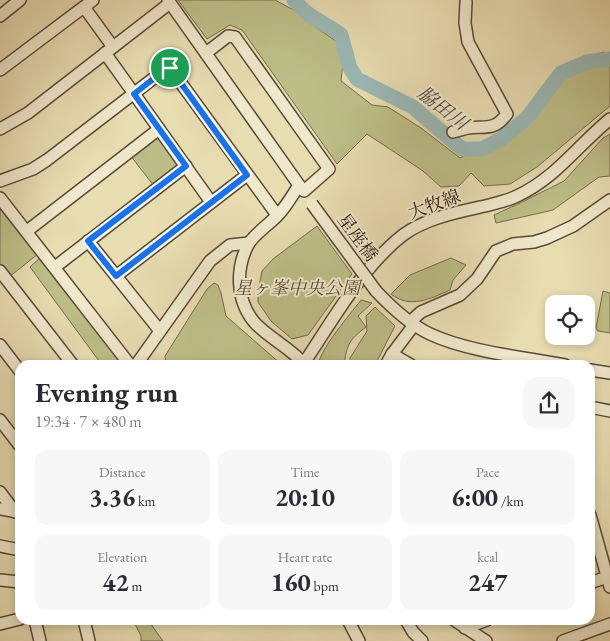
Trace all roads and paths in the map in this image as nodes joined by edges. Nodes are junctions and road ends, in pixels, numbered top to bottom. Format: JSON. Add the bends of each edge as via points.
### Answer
{"nodes":[{"id":1,"x":20,"y":0,"type":"edge"},
{"id":2,"x":93,"y":0,"type":"edge"},
{"id":3,"x":169,"y":1,"type":"edge"},
{"id":4,"x":467,"y":1,"type":"edge"},
{"id":5,"x":84,"y":7,"type":"junction"},
{"id":6,"x":0,"y":16,"type":"edge"},
{"id":7,"x":109,"y":50,"type":"junction"},
{"id":8,"x":206,"y":53,"type":"junction"},
{"id":9,"x":0,"y":70,"type":"edge"},
{"id":10,"x":134,"y":94,"type":"junction"},
{"id":11,"x":610,"y":120,"type":"edge"},
{"id":12,"x":0,"y":129,"type":"edge"},
{"id":13,"x":159,"y":129,"type":"junction"},
{"id":14,"x":453,"y":132,"type":"dead end"},
{"id":15,"x":186,"y":166,"type":"junction"},
{"id":16,"x":247,"y":175,"type":"junction"},
{"id":17,"x":0,"y":181,"type":"edge"},
{"id":18,"x":301,"y":188,"type":"junction"},
{"id":19,"x":0,"y":198,"type":"edge"},
{"id":20,"x":211,"y":202,"type":"junction"},
{"id":21,"x":609,"y":203,"type":"edge"},
{"id":22,"x":277,"y":216,"type":"junction"},
{"id":23,"x":27,"y":231,"type":"junction"},
{"id":24,"x":88,"y":241,"type":"junction"},
{"id":25,"x":249,"y":243,"type":"junction"},
{"id":26,"x":55,"y":267,"type":"junction"},
{"id":27,"x":0,"y":271,"type":"edge"},
{"id":28,"x":116,"y":276,"type":"junction"},
{"id":29,"x":4,"y":286,"type":"edge"},
{"id":30,"x":412,"y":323,"type":"junction"},
{"id":31,"x":160,"y":331,"type":"junction"},
{"id":32,"x":0,"y":345,"type":"edge"},
{"id":33,"x":392,"y":354,"type":"junction"},
{"id":34,"x":69,"y":360,"type":"edge"},
{"id":35,"x":126,"y":360,"type":"edge"},
{"id":36,"x":140,"y":360,"type":"edge"},
{"id":37,"x":299,"y":360,"type":"edge"},
{"id":38,"x":307,"y":360,"type":"edge"},
{"id":39,"x":389,"y":360,"type":"edge"},
{"id":40,"x":402,"y":360,"type":"edge"},
{"id":41,"x":539,"y":360,"type":"edge"},
{"id":42,"x":15,"y":364,"type":"edge"},
{"id":43,"x":595,"y":371,"type":"edge"},
{"id":44,"x":610,"y":374,"type":"edge"},
{"id":45,"x":595,"y":408,"type":"edge"},
{"id":46,"x":610,"y":411,"type":"edge"},
{"id":47,"x":0,"y":420,"type":"edge"},
{"id":48,"x":15,"y":440,"type":"edge"},
{"id":49,"x":0,"y":492,"type":"edge"},
{"id":50,"x":0,"y":509,"type":"edge"},
{"id":51,"x":15,"y":509,"type":"edge"},
{"id":52,"x":15,"y":512,"type":"edge"},
{"id":53,"x":595,"y":534,"type":"edge"},
{"id":54,"x":0,"y":546,"type":"edge"},
{"id":55,"x":15,"y":549,"type":"edge"},
{"id":56,"x":0,"y":580,"type":"edge"},
{"id":57,"x":15,"y":582,"type":"edge"},
{"id":58,"x":608,"y":582,"type":"edge"},
{"id":59,"x":595,"y":583,"type":"edge"},
{"id":60,"x":15,"y":620,"type":"edge"},
{"id":61,"x":0,"y":624,"type":"edge"},
{"id":62,"x":610,"y":624,"type":"edge"},
{"id":63,"x":36,"y":625,"type":"edge"},
{"id":64,"x":85,"y":625,"type":"edge"},
{"id":65,"x":351,"y":625,"type":"edge"},
{"id":66,"x":409,"y":625,"type":"edge"},
{"id":67,"x":461,"y":625,"type":"edge"},
{"id":68,"x":473,"y":625,"type":"edge"},
{"id":69,"x":465,"y":628,"type":"junction"},
{"id":70,"x":40,"y":641,"type":"edge"},
{"id":71,"x":89,"y":641,"type":"edge"},
{"id":72,"x":359,"y":641,"type":"edge"},
{"id":73,"x":422,"y":641,"type":"edge"},
{"id":74,"x":486,"y":641,"type":"edge"},
{"id":75,"x":563,"y":641,"type":"edge"}],
"edges":[{"from":1,"to":6,"type":"street"},
{"from":2,"to":5,"type":"street"},
{"from":3,"to":7,"type":"street"},
{"from":3,"to":8,"type":"street","name":"星座橋"},
{"from":4,"to":14,"type":"street","via":[[465,23],[468,42],[507,114],[492,127]]},
{"from":5,"to":7,"type":"street"},
{"from":5,"to":9,"type":"street"},
{"from":7,"to":10,"type":"street"},
{"from":7,"to":12,"type":"street","via":[[28,113]]},
{"from":8,"to":18,"type":"street","name":"星座橋"},
{"from":8,"to":18,"type":"street","via":[[228,36],[235,37],[329,169]]},
{"from":10,"to":13,"type":"street"},
{"from":10,"to":16,"type":"street","via":[[170,68]]},
{"from":10,"to":17,"type":"street","via":[[47,160],[33,169]]},
{"from":11,"to":38,"type":"street","name":"大牧線","via":[[538,186],[516,197],[440,217],[403,236],[375,262]]},
{"from":13,"to":15,"type":"street"},
{"from":13,"to":23,"type":"street"},
{"from":15,"to":20,"type":"street"},
{"from":15,"to":24,"type":"street"},
{"from":16,"to":20,"type":"street"},
{"from":16,"to":22,"type":"street"},
{"from":18,"to":22,"type":"street"},
{"from":18,"to":30,"type":"street","name":"星座橋","bridge":true,"via":[[376,291]]},
{"from":19,"to":23,"type":"street"},
{"from":20,"to":28,"type":"street"},
{"from":21,"to":30,"type":"street","via":[[547,238],[513,244],[496,251],[477,279],[460,295],[421,312]]},
{"from":22,"to":25,"type":"street"},
{"from":23,"to":26,"type":"street"},
{"from":24,"to":26,"type":"street"},
{"from":24,"to":28,"type":"street"},
{"from":25,"to":31,"type":"street","via":[[230,245],[210,261]]},
{"from":25,"to":37,"type":"street","via":[[239,271],[247,312],[270,337]]},
{"from":26,"to":35,"type":"street"},
{"from":27,"to":29,"type":"street"},
{"from":28,"to":31,"type":"street"},
{"from":29,"to":34,"type":"street"},
{"from":30,"to":33,"type":"street"},
{"from":30,"to":41,"type":"street","name":"星座橋","via":[[430,334],[467,346]]},
{"from":31,"to":36,"type":"street"},
{"from":32,"to":42,"type":"street"},
{"from":33,"to":39,"type":"street"},
{"from":33,"to":40,"type":"street"},
{"from":43,"to":44,"type":"street"},
{"from":45,"to":46,"type":"street"},
{"from":47,"to":48,"type":"street"},
{"from":49,"to":51,"type":"street"},
{"from":50,"to":52,"type":"street"},
{"from":53,"to":58,"type":"street"},
{"from":54,"to":55,"type":"street"},
{"from":56,"to":57,"type":"street"},
{"from":58,"to":59,"type":"street"},
{"from":60,"to":61,"type":"street"},
{"from":62,"to":75,"type":"street"},
{"from":63,"to":70,"type":"street"},
{"from":64,"to":71,"type":"street"},
{"from":65,"to":72,"type":"street"},
{"from":66,"to":73,"type":"street"},
{"from":67,"to":69,"type":"street"},
{"from":68,"to":69,"type":"street"},
{"from":69,"to":74,"type":"street"}]}
